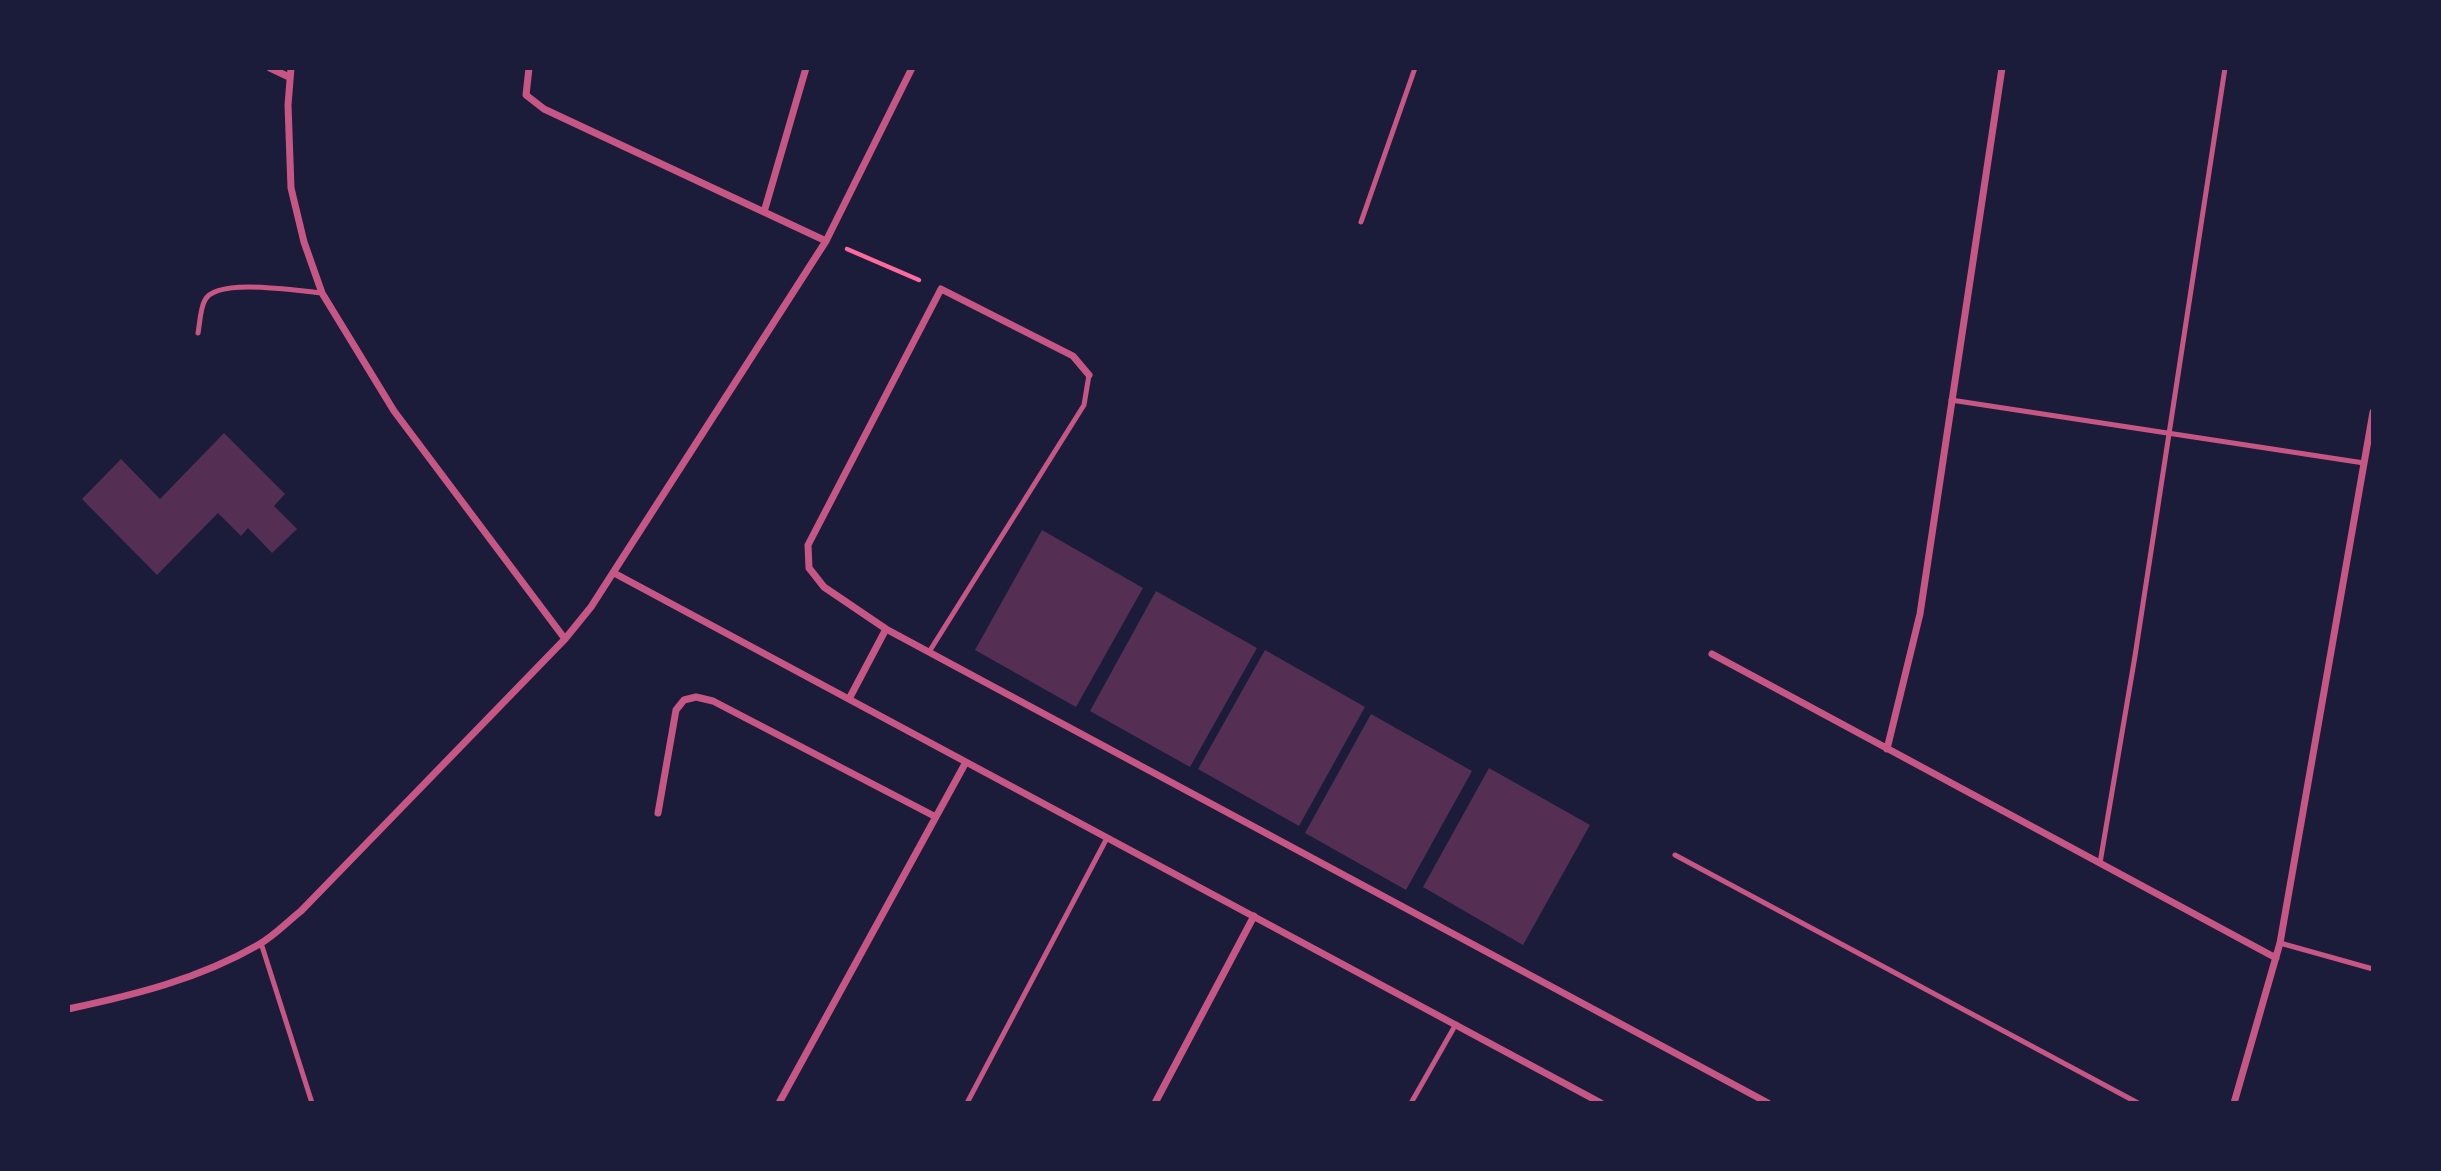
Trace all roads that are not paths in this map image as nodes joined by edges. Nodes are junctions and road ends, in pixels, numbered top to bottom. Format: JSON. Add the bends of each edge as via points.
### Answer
{"nodes":[{"id":1,"x":270,"y":68,"type":"edge"},
{"id":2,"x":529,"y":68,"type":"edge"},
{"id":3,"x":806,"y":68,"type":"edge"},
{"id":4,"x":912,"y":68,"type":"edge"},
{"id":5,"x":1415,"y":68,"type":"edge"},
{"id":6,"x":2002,"y":68,"type":"edge"},
{"id":7,"x":2225,"y":68,"type":"edge"},
{"id":8,"x":290,"y":73,"type":"edge"},
{"id":9,"x":764,"y":212,"type":"junction"},
{"id":10,"x":1361,"y":222,"type":"dead end"},
{"id":11,"x":826,"y":241,"type":"junction"},
{"id":12,"x":323,"y":293,"type":"junction"},
{"id":13,"x":198,"y":333,"type":"dead end"},
{"id":14,"x":1089,"y":374,"type":"joint"},
{"id":15,"x":1951,"y":400,"type":"junction"},
{"id":16,"x":2373,"y":412,"type":"edge"},
{"id":17,"x":2169,"y":435,"type":"junction"},
{"id":18,"x":2364,"y":463,"type":"junction"},
{"id":19,"x":614,"y":573,"type":"junction"},
{"id":20,"x":886,"y":629,"type":"junction"},
{"id":21,"x":565,"y":639,"type":"junction"},
{"id":22,"x":929,"y":652,"type":"junction"},
{"id":23,"x":1712,"y":654,"type":"dead end"},
{"id":24,"x":849,"y":699,"type":"junction"},
{"id":25,"x":1887,"y":749,"type":"junction"},
{"id":26,"x":966,"y":762,"type":"junction"},
{"id":27,"x":658,"y":813,"type":"dead end"},
{"id":28,"x":936,"y":817,"type":"junction"},
{"id":29,"x":1107,"y":838,"type":"junction"},
{"id":30,"x":1675,"y":855,"type":"dead end"},
{"id":31,"x":2100,"y":863,"type":"junction"},
{"id":32,"x":1254,"y":916,"type":"junction"},
{"id":33,"x":261,"y":943,"type":"junction"},
{"id":34,"x":2280,"y":943,"type":"junction"},
{"id":35,"x":2276,"y":958,"type":"junction"},
{"id":36,"x":2373,"y":969,"type":"edge"},
{"id":37,"x":68,"y":1009,"type":"edge"},
{"id":38,"x":1456,"y":1024,"type":"junction"},
{"id":39,"x":1600,"y":1102,"type":"edge"},
{"id":40,"x":312,"y":1103,"type":"edge"},
{"id":41,"x":779,"y":1103,"type":"edge"},
{"id":42,"x":967,"y":1103,"type":"edge"},
{"id":43,"x":1155,"y":1103,"type":"edge"},
{"id":44,"x":1411,"y":1103,"type":"edge"},
{"id":45,"x":1768,"y":1103,"type":"edge"},
{"id":46,"x":2138,"y":1103,"type":"edge"},
{"id":47,"x":2234,"y":1103,"type":"edge"}],
"edges":[{"from":1,"to":8,"type":"street"},
{"from":2,"to":9,"type":"street","via":[[526,95],[544,109]]},
{"from":3,"to":9,"type":"street"},
{"from":4,"to":11,"type":"street"},
{"from":5,"to":10,"type":"lane"},
{"from":6,"to":15,"type":"street"},
{"from":7,"to":17,"type":"lane"},
{"from":8,"to":12,"type":"street","via":[[291,188]]},
{"from":9,"to":11,"type":"street"},
{"from":11,"to":19,"type":"street"},
{"from":12,"to":13,"type":"lane","via":[[221,289],[204,300]]},
{"from":12,"to":21,"type":"street","via":[[394,411]]},
{"from":14,"to":20,"type":"street","via":[[1073,356],[941,289],[808,545],[808,568],[824,587]]},
{"from":14,"to":22,"type":"lane","via":[[1084,405]]},
{"from":15,"to":17,"type":"lane"},
{"from":15,"to":25,"type":"street","via":[[1920,614]]},
{"from":16,"to":18,"type":"street"},
{"from":17,"to":18,"type":"lane"},
{"from":17,"to":31,"type":"lane"},
{"from":18,"to":34,"type":"street"},
{"from":19,"to":21,"type":"street"},
{"from":19,"to":24,"type":"street"},
{"from":20,"to":22,"type":"street"},
{"from":20,"to":24,"type":"street"},
{"from":21,"to":33,"type":"street","via":[[301,911]]},
{"from":22,"to":45,"type":"street"},
{"from":23,"to":25,"type":"street"},
{"from":24,"to":26,"type":"street"},
{"from":25,"to":31,"type":"street"},
{"from":26,"to":28,"type":"street"},
{"from":26,"to":29,"type":"street"},
{"from":27,"to":28,"type":"street","via":[[676,710],[684,700],[696,697],[731,710]]},
{"from":28,"to":41,"type":"street"},
{"from":29,"to":32,"type":"street"},
{"from":29,"to":42,"type":"lane"},
{"from":30,"to":46,"type":"lane"},
{"from":31,"to":35,"type":"street"},
{"from":32,"to":38,"type":"street"},
{"from":32,"to":43,"type":"street"},
{"from":33,"to":37,"type":"street","via":[[211,969],[158,988]]},
{"from":33,"to":40,"type":"lane"},
{"from":34,"to":35,"type":"street"},
{"from":34,"to":36,"type":"lane"},
{"from":35,"to":47,"type":"street"},
{"from":38,"to":39,"type":"street"},
{"from":38,"to":44,"type":"lane"}]}
